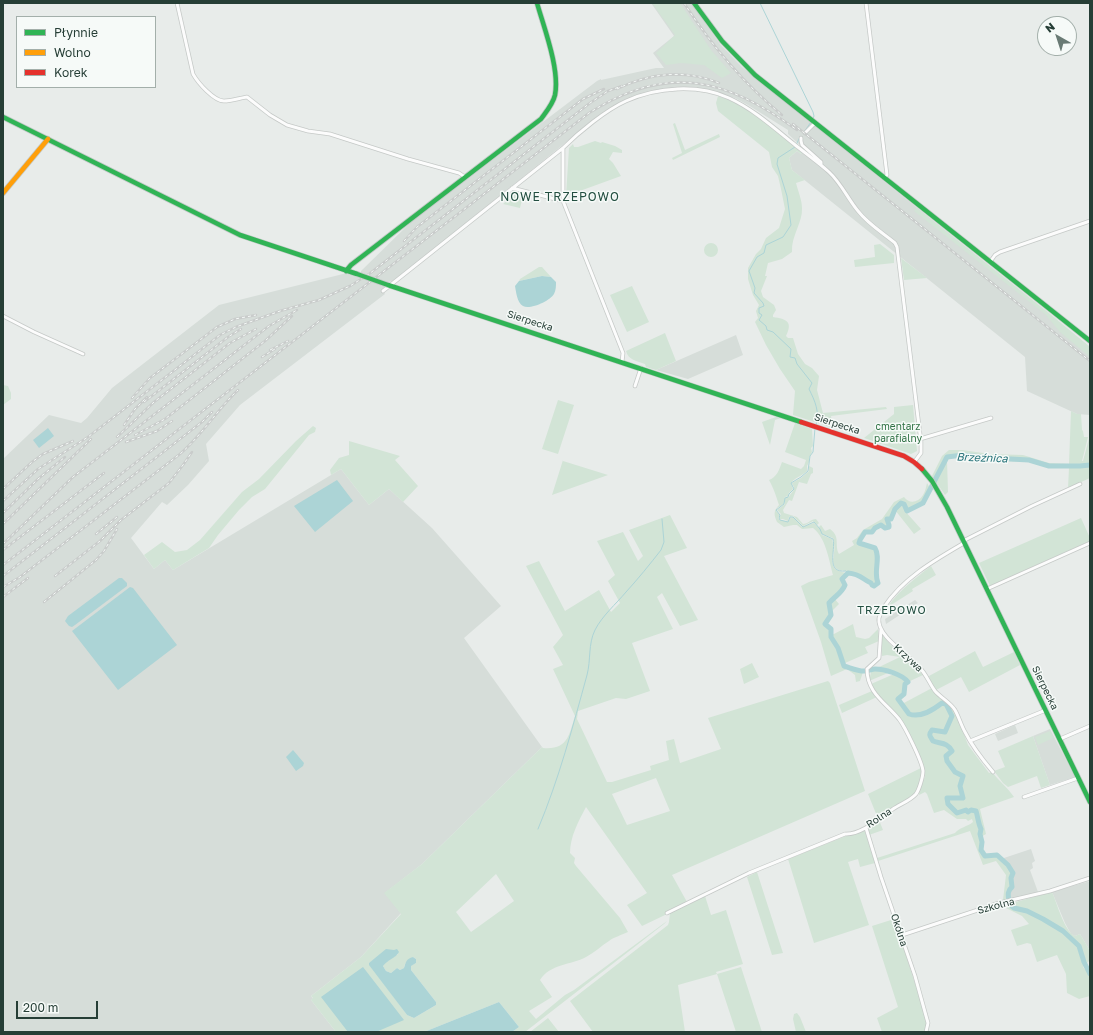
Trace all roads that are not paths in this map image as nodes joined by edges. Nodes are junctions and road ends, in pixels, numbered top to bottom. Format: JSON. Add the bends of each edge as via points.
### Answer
{"nodes":[{"id":1,"x":178,"y":3,"type":"edge"},
{"id":2,"x":537,"y":3,"type":"edge"},
{"id":3,"x":694,"y":3,"type":"edge"},
{"id":4,"x":866,"y":3,"type":"edge"},
{"id":5,"x":3,"y":116,"type":"edge"},
{"id":6,"x":815,"y":123,"type":"junction"},
{"id":7,"x":805,"y":133,"type":"dead end"},
{"id":8,"x":801,"y":138,"type":"dead end"},
{"id":9,"x":48,"y":139,"type":"junction"},
{"id":10,"x":563,"y":148,"type":"junction"},
{"id":11,"x":821,"y":165,"type":"junction"},
{"id":12,"x":465,"y":177,"type":"junction"},
{"id":13,"x":884,"y":178,"type":"junction"},
{"id":14,"x":512,"y":188,"type":"junction"},
{"id":15,"x":3,"y":193,"type":"edge"},
{"id":16,"x":563,"y":202,"type":"junction"},
{"id":17,"x":1090,"y":222,"type":"edge"},
{"id":18,"x":990,"y":262,"type":"junction"},
{"id":19,"x":346,"y":271,"type":"junction"},
{"id":20,"x":389,"y":285,"type":"junction"},
{"id":21,"x":383,"y":291,"type":"dead end"},
{"id":22,"x":3,"y":316,"type":"edge"},
{"id":23,"x":1090,"y":341,"type":"edge"},
{"id":24,"x":83,"y":354,"type":"dead end"},
{"id":25,"x":622,"y":362,"type":"junction"},
{"id":26,"x":641,"y":368,"type":"junction"},
{"id":27,"x":635,"y":386,"type":"dead end"},
{"id":28,"x":991,"y":418,"type":"dead end"},
{"id":29,"x":920,"y":439,"type":"junction"},
{"id":30,"x":915,"y":461,"type":"junction"},
{"id":31,"x":1080,"y":484,"type":"dead end"},
{"id":32,"x":964,"y":542,"type":"junction"},
{"id":33,"x":1090,"y":543,"type":"edge"},
{"id":34,"x":987,"y":589,"type":"junction"},
{"id":35,"x":881,"y":629,"type":"junction"},
{"id":36,"x":1046,"y":710,"type":"junction"},
{"id":37,"x":1090,"y":726,"type":"edge"},
{"id":38,"x":1060,"y":739,"type":"junction"},
{"id":39,"x":970,"y":741,"type":"junction"},
{"id":40,"x":993,"y":772,"type":"dead end"},
{"id":41,"x":1078,"y":778,"type":"junction"},
{"id":42,"x":1024,"y":797,"type":"dead end"},
{"id":43,"x":1090,"y":802,"type":"edge"},
{"id":44,"x":866,"y":828,"type":"junction"},
{"id":45,"x":1090,"y":878,"type":"edge"},
{"id":46,"x":667,"y":913,"type":"dead end"},
{"id":47,"x":902,"y":935,"type":"junction"},
{"id":48,"x":926,"y":1032,"type":"edge"}],
"edges":[{"from":1,"to":12,"type":"street","via":[[193,74],[218,100],[247,97],[287,125],[330,134]]},
{"from":2,"to":12,"type":"street","via":[[556,77],[552,104],[541,119]]},
{"from":3,"to":6,"type":"street","via":[[739,60]]},
{"from":4,"to":13,"type":"street","via":[[887,169],[887,176]]},
{"from":5,"to":9,"type":"street","name":"Sierpecka"},
{"from":6,"to":7,"type":"street"},
{"from":6,"to":13,"type":"street"},
{"from":8,"to":11,"type":"street","via":[[802,144],[821,162]]},
{"from":9,"to":15,"type":"street"},
{"from":9,"to":19,"type":"street","name":"Sierpecka","via":[[240,235]]},
{"from":10,"to":11,"type":"street","via":[[604,115],[625,102],[650,93],[678,89],[707,92],[729,98],[756,114]]},
{"from":10,"to":14,"type":"street"},
{"from":10,"to":16,"type":"street"},
{"from":11,"to":29,"type":"street","via":[[861,215],[897,247]]},
{"from":12,"to":19,"type":"street"},
{"from":13,"to":18,"type":"street"},
{"from":14,"to":16,"type":"street"},
{"from":14,"to":20,"type":"street"},
{"from":16,"to":25,"type":"street","via":[[623,353]]},
{"from":17,"to":18,"type":"street","via":[[1000,252]]},
{"from":18,"to":23,"type":"street"},
{"from":19,"to":20,"type":"street","name":"Sierpecka","bridge":true},
{"from":20,"to":21,"type":"street"},
{"from":20,"to":25,"type":"street","name":"Sierpecka"},
{"from":22,"to":24,"type":"street"},
{"from":25,"to":26,"type":"street","name":"Sierpecka"},
{"from":26,"to":27,"type":"street"},
{"from":26,"to":30,"type":"street","name":"Sierpecka"},
{"from":28,"to":29,"type":"street"},
{"from":29,"to":30,"type":"street","via":[[921,453]]},
{"from":30,"to":32,"type":"street","name":"Sierpecka","via":[[950,510]]},
{"from":31,"to":32,"type":"street"},
{"from":32,"to":34,"type":"street","name":"Sierpecka"},
{"from":32,"to":35,"type":"street","via":[[929,564],[897,591],[880,614]]},
{"from":33,"to":34,"type":"street"},
{"from":34,"to":36,"type":"street","name":"Sierpecka"},
{"from":35,"to":39,"type":"street","name":"Krzywa","via":[[894,646],[917,664],[935,691],[953,706]]},
{"from":35,"to":44,"type":"street","name":"Rolna","via":[[879,658],[867,672],[867,680],[879,700],[899,719],[921,763],[923,776],[914,796]]},
{"from":36,"to":38,"type":"street","name":"Sierpecka"},
{"from":36,"to":39,"type":"street"},
{"from":37,"to":38,"type":"street"},
{"from":38,"to":41,"type":"street","name":"Sierpecka"},
{"from":39,"to":40,"type":"street","name":"Krzywa"},
{"from":41,"to":42,"type":"street"},
{"from":41,"to":43,"type":"street","name":"Sierpecka"},
{"from":44,"to":46,"type":"street","name":"Rolna","via":[[749,873]]},
{"from":44,"to":47,"type":"street","name":"Okólna"},
{"from":45,"to":47,"type":"street","name":"Szkolna"},
{"from":47,"to":48,"type":"street","name":"Okólna","via":[[928,1023]]}]}
